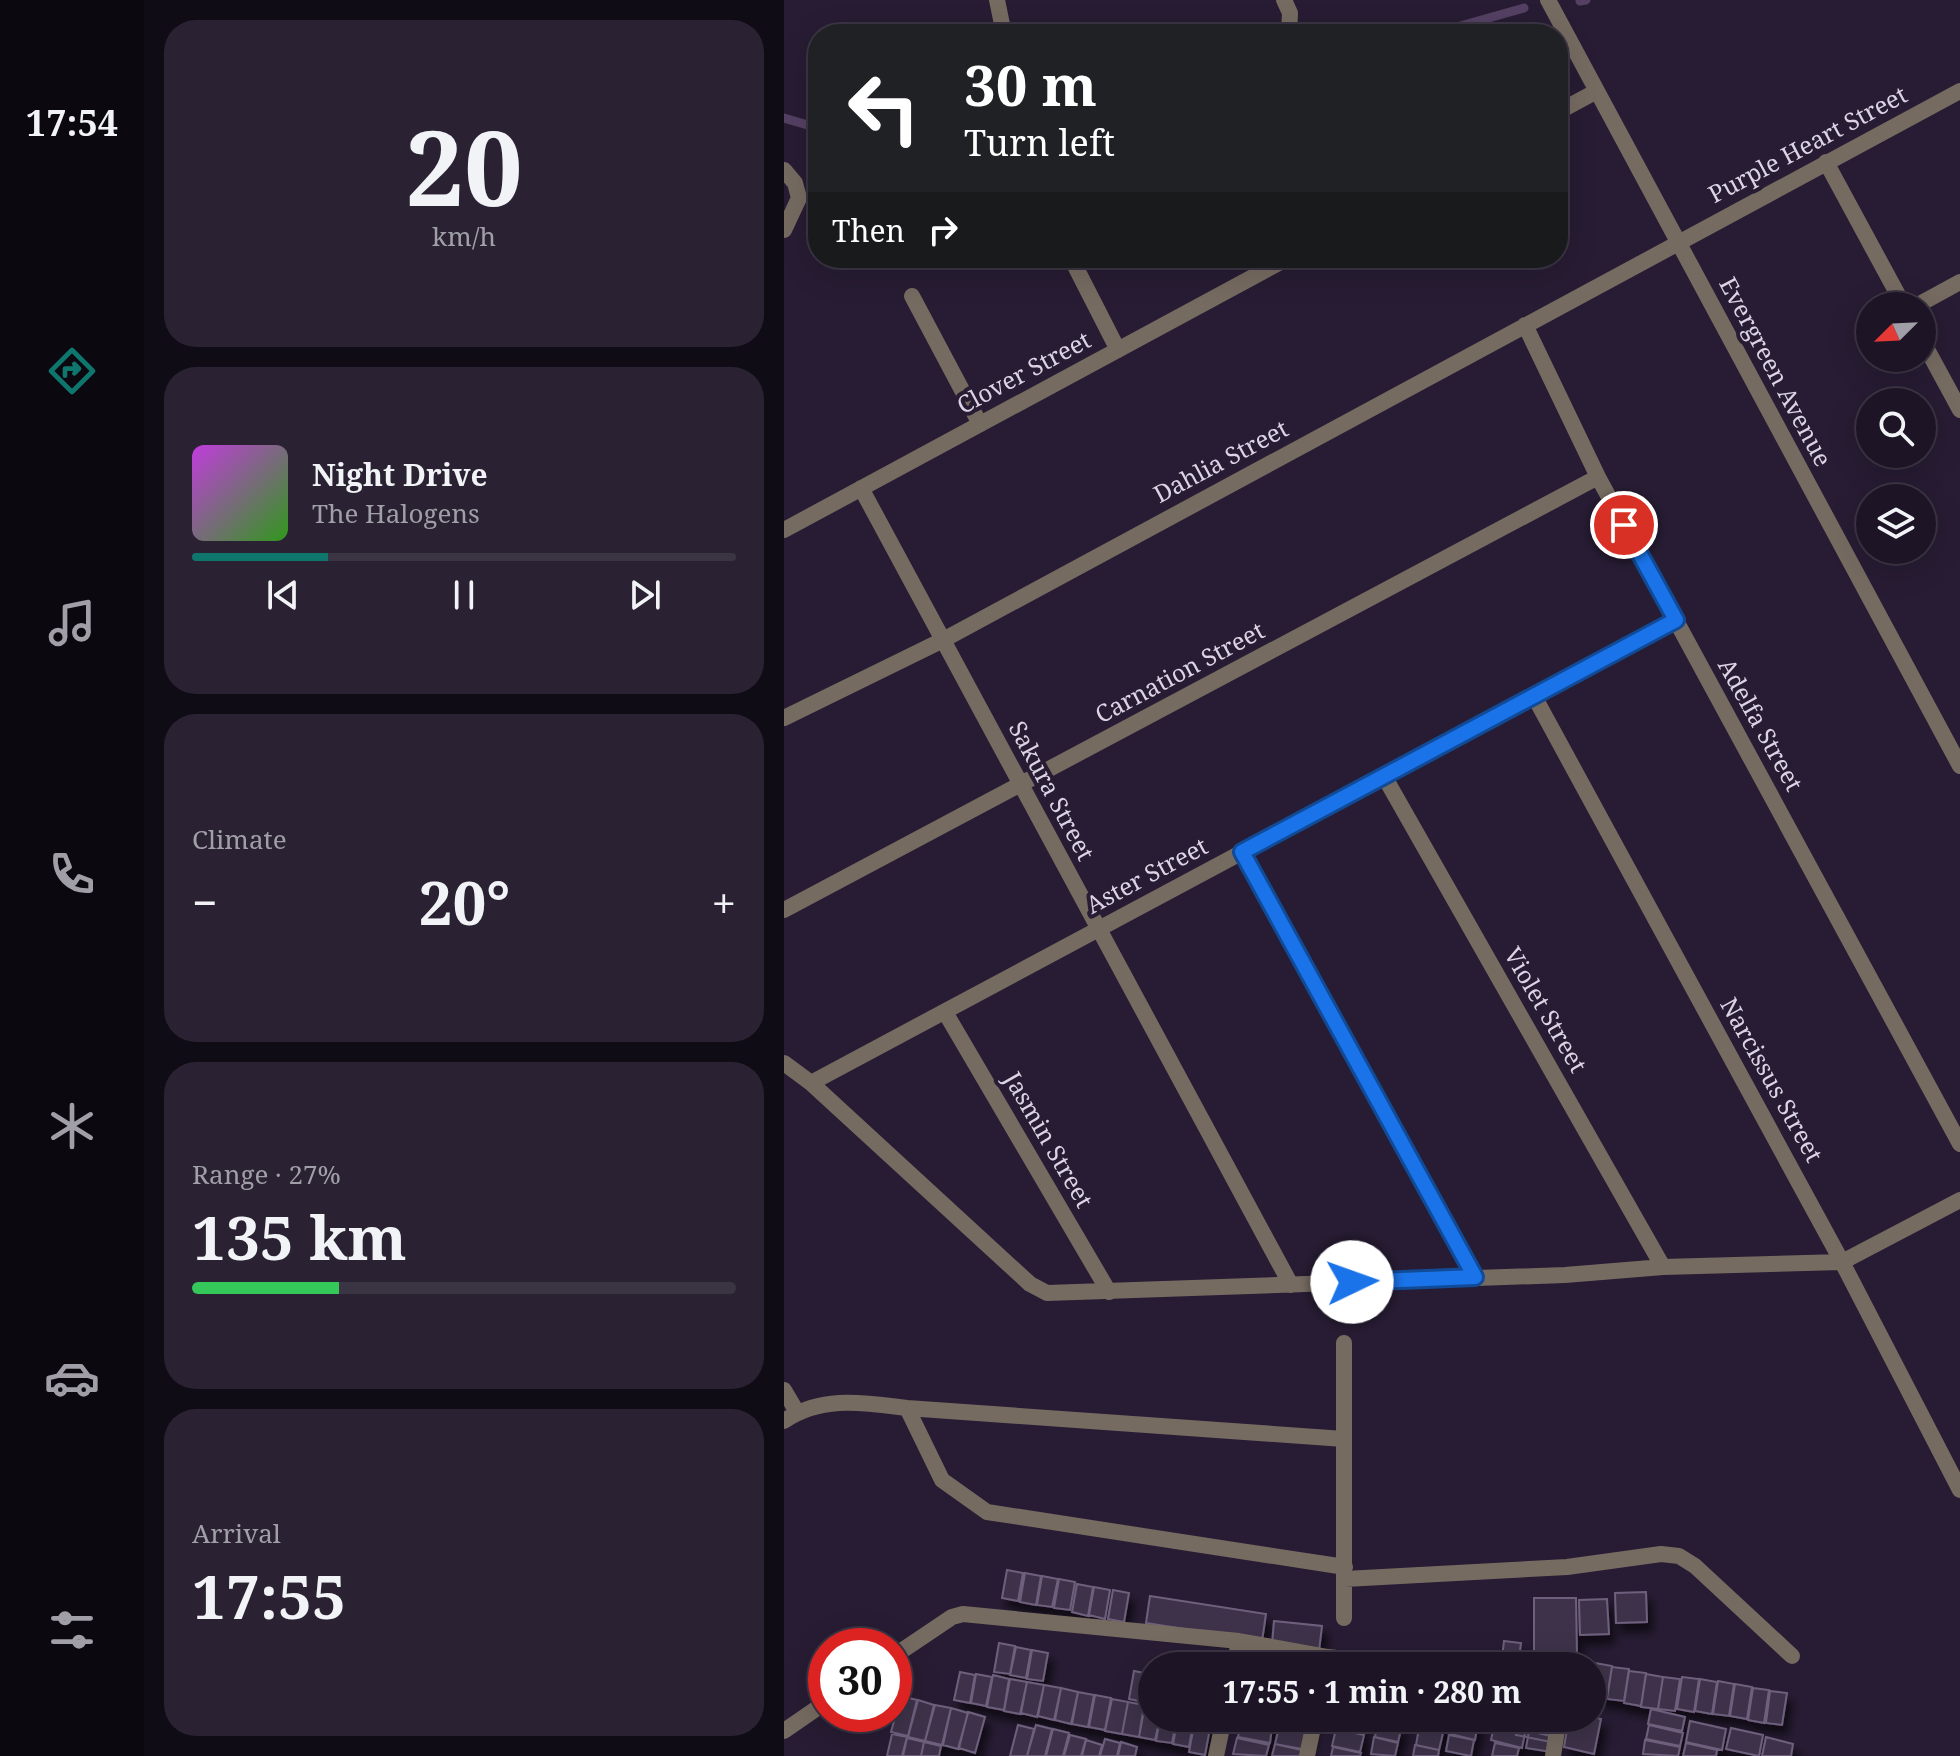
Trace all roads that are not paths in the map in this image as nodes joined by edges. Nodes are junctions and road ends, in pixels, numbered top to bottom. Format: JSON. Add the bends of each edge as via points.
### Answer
{"nodes":[{"id":1,"x":997,"y":0,"type":"edge"},
{"id":2,"x":1284,"y":0,"type":"edge"},
{"id":3,"x":1548,"y":0,"type":"edge"},
{"id":4,"x":1002,"y":24,"type":"edge"},
{"id":5,"x":1289,"y":24,"type":"edge"},
{"id":6,"x":1561,"y":24,"type":"edge"},
{"id":7,"x":1568,"y":37,"type":"edge"},
{"id":8,"x":1597,"y":91,"type":"junction"},
{"id":9,"x":1960,"y":91,"type":"edge"},
{"id":10,"x":1568,"y":107,"type":"edge"},
{"id":11,"x":1826,"y":162,"type":"junction"},
{"id":12,"x":784,"y":170,"type":"edge"},
{"id":13,"x":784,"y":230,"type":"edge"},
{"id":14,"x":1678,"y":242,"type":"junction"},
{"id":15,"x":1076,"y":268,"type":"edge"},
{"id":16,"x":1270,"y":268,"type":"edge"},
{"id":17,"x":1960,"y":282,"type":"edge"},
{"id":18,"x":1896,"y":292,"type":"edge"},
{"id":19,"x":1936,"y":295,"type":"edge"},
{"id":20,"x":912,"y":296,"type":"dead end"},
{"id":21,"x":1525,"y":325,"type":"junction"},
{"id":22,"x":1118,"y":350,"type":"junction"},
{"id":23,"x":1936,"y":366,"type":"edge"},
{"id":24,"x":1960,"y":410,"type":"edge"},
{"id":25,"x":980,"y":424,"type":"junction"},
{"id":26,"x":1598,"y":477,"type":"junction"},
{"id":27,"x":861,"y":488,"type":"junction"},
{"id":28,"x":784,"y":530,"type":"edge"},
{"id":29,"x":1676,"y":620,"type":"junction"},
{"id":30,"x":943,"y":640,"type":"junction"},
{"id":31,"x":1534,"y":696,"type":"junction"},
{"id":32,"x":784,"y":718,"type":"edge"},
{"id":33,"x":1960,"y":766,"type":"edge"},
{"id":34,"x":1384,"y":776,"type":"junction"},
{"id":35,"x":1021,"y":786,"type":"junction"},
{"id":36,"x":1242,"y":852,"type":"junction"},
{"id":37,"x":784,"y":910,"type":"edge"},
{"id":38,"x":1099,"y":929,"type":"junction"},
{"id":39,"x":945,"y":1012,"type":"junction"},
{"id":40,"x":784,"y":1063,"type":"edge"},
{"id":41,"x":811,"y":1083,"type":"junction"},
{"id":42,"x":1960,"y":1144,"type":"edge"},
{"id":43,"x":1960,"y":1200,"type":"edge"},
{"id":44,"x":1842,"y":1262,"type":"junction"},
{"id":45,"x":1663,"y":1267,"type":"junction"},
{"id":46,"x":1475,"y":1277,"type":"junction"},
{"id":47,"x":1291,"y":1285,"type":"junction"},
{"id":48,"x":1109,"y":1292,"type":"junction"},
{"id":49,"x":1344,"y":1343,"type":"dead end"},
{"id":50,"x":784,"y":1390,"type":"edge"},
{"id":51,"x":907,"y":1408,"type":"junction"},
{"id":52,"x":791,"y":1417,"type":"edge"},
{"id":53,"x":1344,"y":1439,"type":"junction"},
{"id":54,"x":1960,"y":1490,"type":"edge"},
{"id":55,"x":1345,"y":1573,"type":"junction"},
{"id":56,"x":1344,"y":1618,"type":"dead end"},
{"id":57,"x":1239,"y":1641,"type":"junction"},
{"id":58,"x":912,"y":1644,"type":"edge"},
{"id":59,"x":1237,"y":1652,"type":"edge"},
{"id":60,"x":1286,"y":1652,"type":"edge"},
{"id":61,"x":1792,"y":1656,"type":"dead end"},
{"id":62,"x":808,"y":1714,"type":"edge"},
{"id":63,"x":784,"y":1731,"type":"edge"},
{"id":64,"x":1221,"y":1732,"type":"edge"},
{"id":65,"x":1312,"y":1732,"type":"edge"},
{"id":66,"x":1557,"y":1732,"type":"edge"},
{"id":67,"x":1216,"y":1756,"type":"edge"},
{"id":68,"x":1307,"y":1756,"type":"edge"},
{"id":69,"x":1553,"y":1756,"type":"edge"}],
"edges":[{"from":1,"to":4,"type":"street"},
{"from":2,"to":5,"type":"street"},
{"from":3,"to":6,"type":"street","name":"Evergreen Avenue"},
{"from":7,"to":8,"type":"street","name":"Evergreen Avenue"},
{"from":8,"to":10,"type":"street"},
{"from":8,"to":14,"type":"street","name":"Evergreen Avenue"},
{"from":9,"to":11,"type":"street","name":"Purple Heart Street"},
{"from":11,"to":14,"type":"street","name":"Purple Heart Street"},
{"from":11,"to":18,"type":"street"},
{"from":12,"to":13,"type":"street","via":[[799,198]]},
{"from":14,"to":21,"type":"street","name":"Dahlia Street"},
{"from":14,"to":33,"type":"street","name":"Evergreen Avenue"},
{"from":15,"to":22,"type":"street"},
{"from":16,"to":22,"type":"street","name":"Clover Street"},
{"from":17,"to":19,"type":"street"},
{"from":20,"to":25,"type":"street"},
{"from":21,"to":26,"type":"street","name":"Adelfa Street"},
{"from":21,"to":30,"type":"street","name":"Dahlia Street"},
{"from":22,"to":25,"type":"street","name":"Clover Street"},
{"from":23,"to":24,"type":"street"},
{"from":25,"to":27,"type":"street","name":"Clover Street"},
{"from":26,"to":29,"type":"street","name":"Adelfa Street"},
{"from":26,"to":35,"type":"street","name":"Carnation Street"},
{"from":27,"to":28,"type":"street","name":"Clover Street"},
{"from":27,"to":30,"type":"street","name":"Sakura Street"},
{"from":29,"to":31,"type":"street","name":"Aster Street"},
{"from":29,"to":42,"type":"street","name":"Adelfa Street"},
{"from":30,"to":32,"type":"street","name":"Dahlia Street"},
{"from":30,"to":35,"type":"street","name":"Sakura Street"},
{"from":31,"to":34,"type":"street","name":"Aster Street"},
{"from":31,"to":44,"type":"street","name":"Narcissus Street"},
{"from":34,"to":36,"type":"street","name":"Aster Street"},
{"from":34,"to":45,"type":"street","name":"Violet Street"},
{"from":35,"to":37,"type":"street","name":"Carnation Street"},
{"from":35,"to":38,"type":"street","name":"Sakura Street"},
{"from":36,"to":38,"type":"street","name":"Aster Street"},
{"from":36,"to":46,"type":"street"},
{"from":38,"to":39,"type":"street","name":"Aster Street"},
{"from":38,"to":47,"type":"street","name":"Sakura Street"},
{"from":39,"to":41,"type":"street","name":"Aster Street"},
{"from":39,"to":48,"type":"street","name":"Jasmin Street"},
{"from":40,"to":41,"type":"street"},
{"from":41,"to":48,"type":"street","via":[[1030,1284],[1047,1293]]},
{"from":43,"to":44,"type":"street"},
{"from":44,"to":45,"type":"street"},
{"from":44,"to":54,"type":"street","name":"Narcissus Street"},
{"from":45,"to":46,"type":"street"},
{"from":46,"to":47,"type":"street"},
{"from":47,"to":48,"type":"street"},
{"from":49,"to":53,"type":"street"},
{"from":50,"to":52,"type":"street"},
{"from":51,"to":52,"type":"street","via":[[850,1401]]},
{"from":51,"to":53,"type":"street"},
{"from":51,"to":55,"type":"street","via":[[942,1480],[987,1512]]},
{"from":53,"to":55,"type":"street"},
{"from":55,"to":56,"type":"street"},
{"from":55,"to":61,"type":"street","via":[[1567,1567],[1679,1556]]},
{"from":57,"to":58,"type":"street","via":[[963,1614]]},
{"from":57,"to":59,"type":"street"},
{"from":57,"to":60,"type":"street"},
{"from":62,"to":63,"type":"street"},
{"from":64,"to":67,"type":"street"},
{"from":65,"to":68,"type":"street"},
{"from":66,"to":69,"type":"street"}]}
